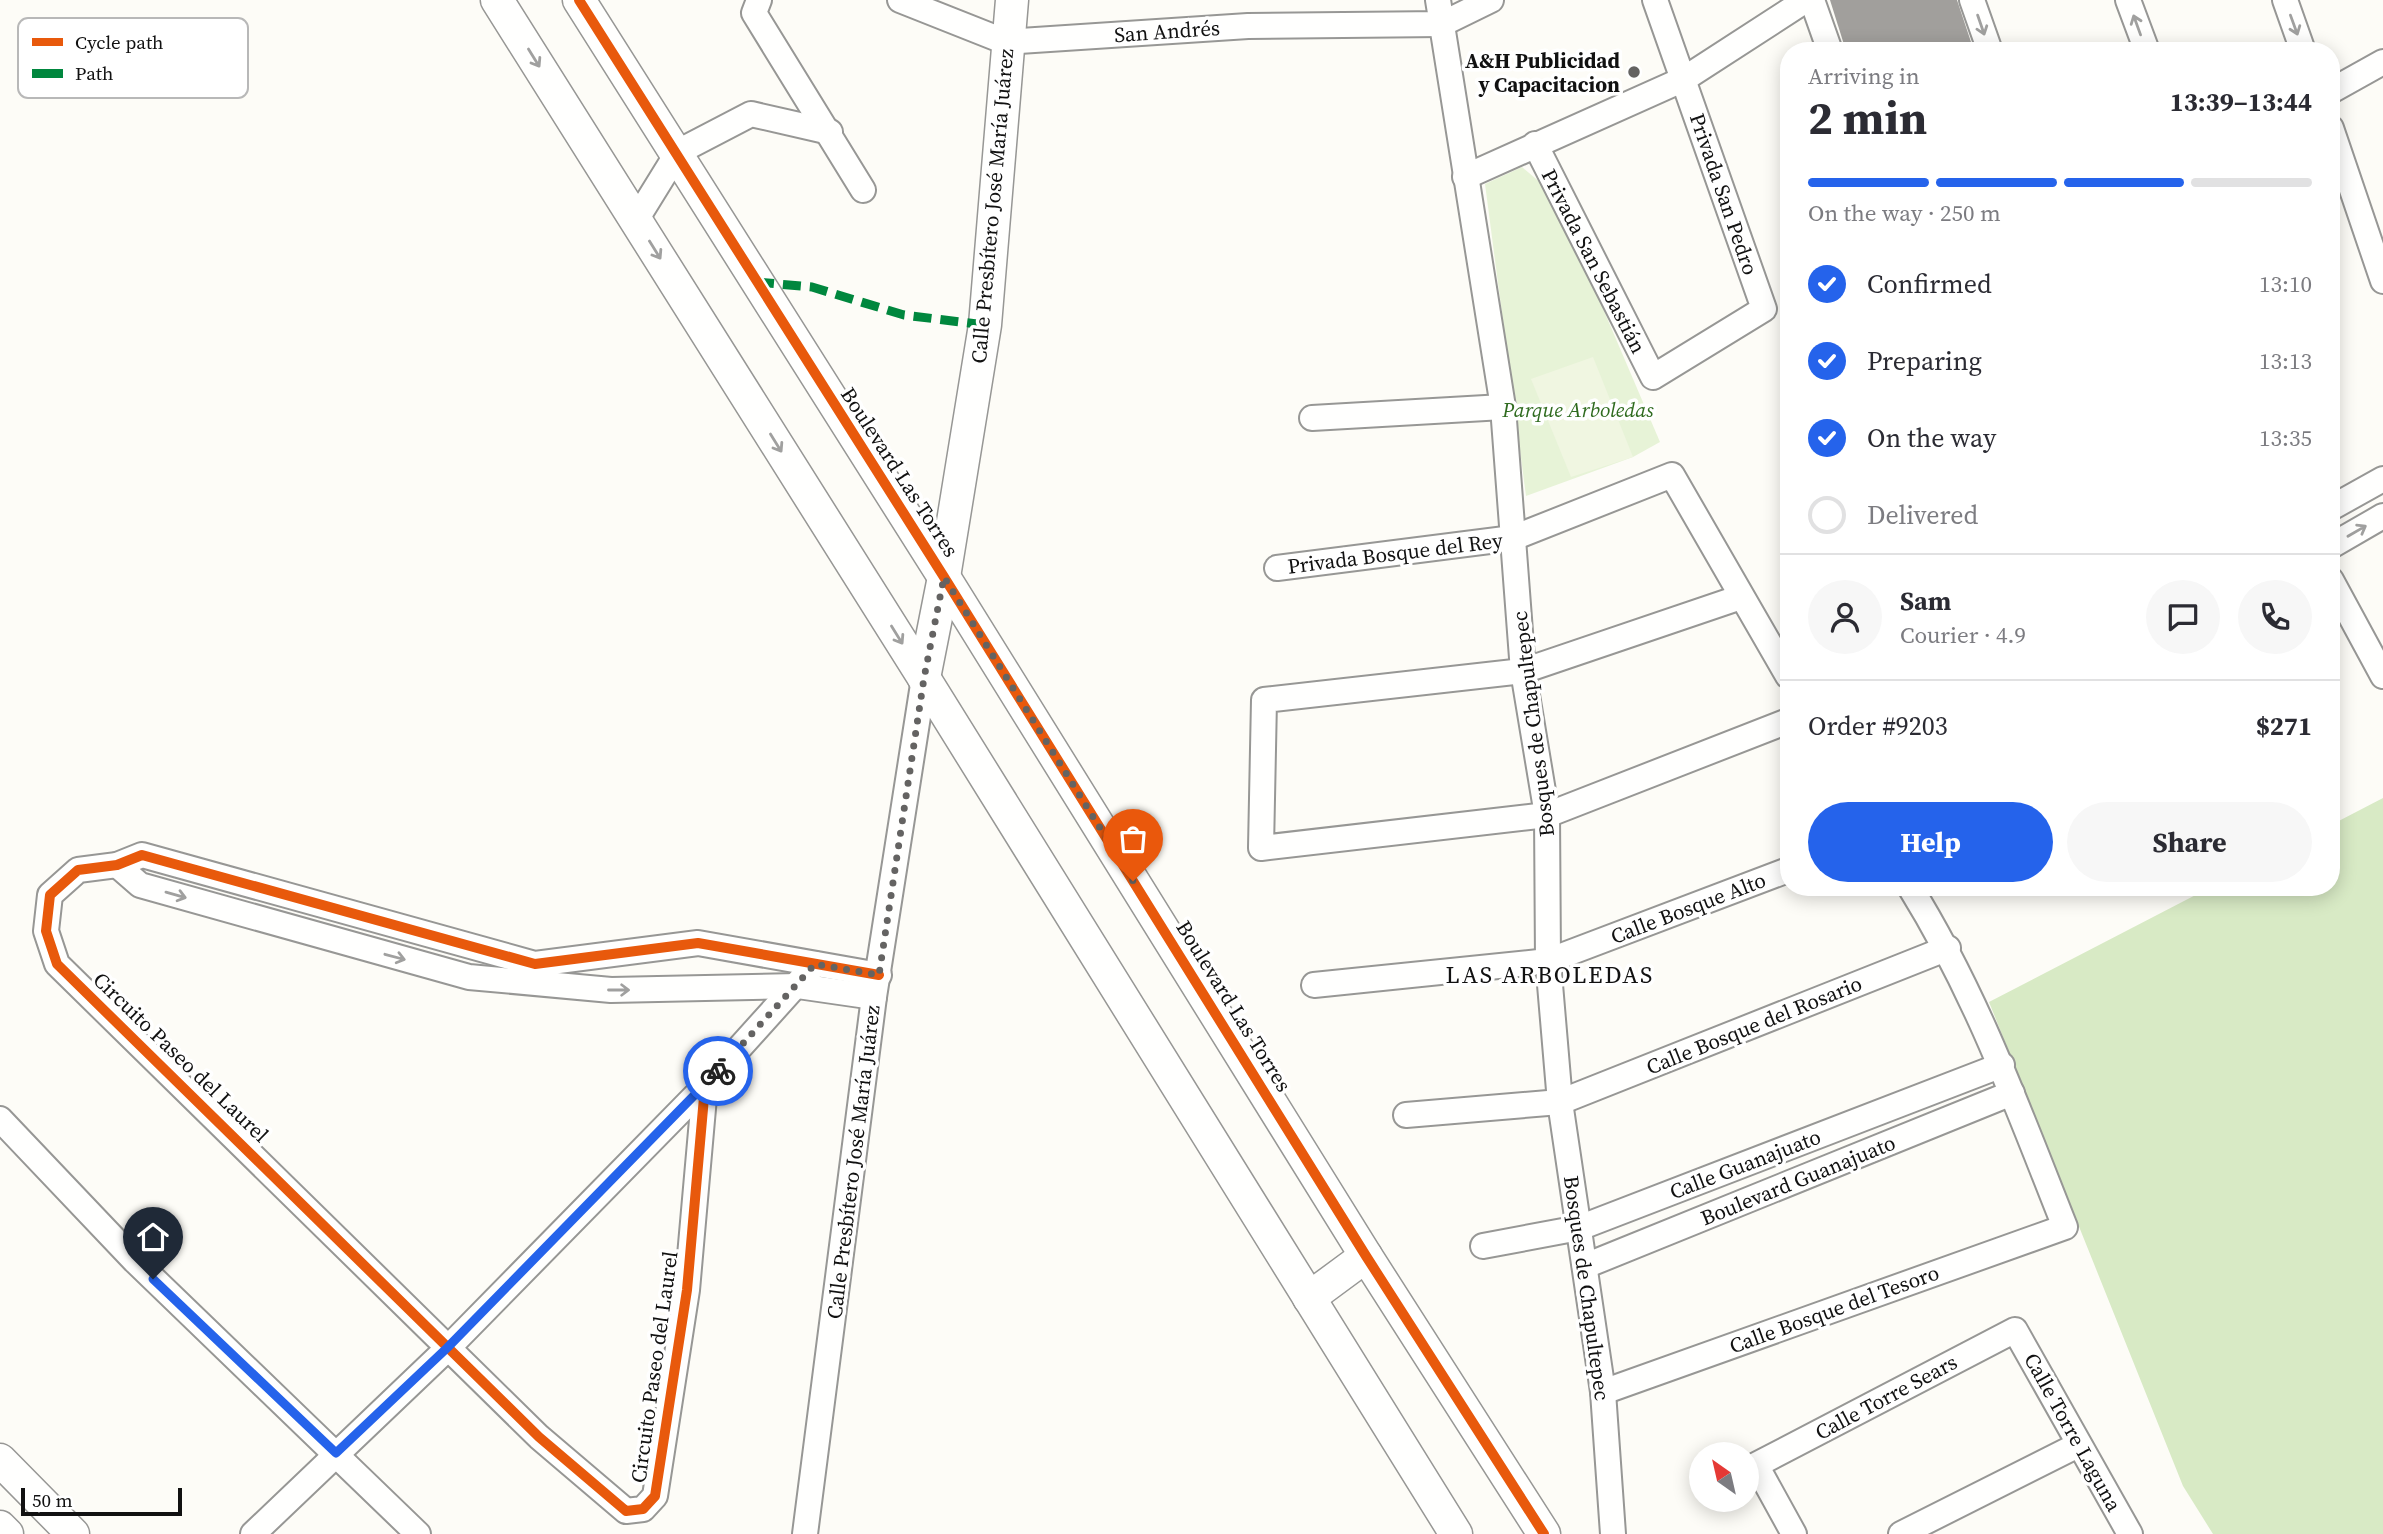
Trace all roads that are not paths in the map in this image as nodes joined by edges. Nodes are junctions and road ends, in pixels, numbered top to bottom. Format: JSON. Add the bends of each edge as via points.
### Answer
{"nodes":[{"id":1,"x":497,"y":0,"type":"edge"},
{"id":2,"x":579,"y":0,"type":"edge"},
{"id":3,"x":759,"y":0,"type":"edge"},
{"id":4,"x":903,"y":0,"type":"edge"},
{"id":5,"x":1012,"y":0,"type":"edge"},
{"id":6,"x":1491,"y":0,"type":"edge"},
{"id":7,"x":1655,"y":0,"type":"edge"},
{"id":8,"x":1806,"y":0,"type":"edge"},
{"id":9,"x":1812,"y":0,"type":"edge"},
{"id":10,"x":1972,"y":0,"type":"edge"},
{"id":11,"x":2128,"y":0,"type":"edge"},
{"id":12,"x":2285,"y":0,"type":"edge"},
{"id":13,"x":1440,"y":12,"type":"edge"},
{"id":14,"x":1827,"y":42,"type":"edge"},
{"id":15,"x":1987,"y":42,"type":"edge"},
{"id":16,"x":2144,"y":42,"type":"edge"},
{"id":17,"x":2300,"y":42,"type":"edge"},
{"id":18,"x":1006,"y":43,"type":"junction"},
{"id":19,"x":2383,"y":62,"type":"edge"},
{"id":20,"x":1684,"y":79,"type":"junction"},
{"id":21,"x":2340,"y":86,"type":"edge"},
{"id":22,"x":830,"y":132,"type":"junction"},
{"id":23,"x":1535,"y":144,"type":"junction"},
{"id":24,"x":2340,"y":154,"type":"edge"},
{"id":25,"x":670,"y":165,"type":"junction"},
{"id":26,"x":1465,"y":177,"type":"junction"},
{"id":27,"x":863,"y":190,"type":"dead end"},
{"id":28,"x":641,"y":211,"type":"junction"},
{"id":29,"x":2383,"y":281,"type":"edge"},
{"id":30,"x":1653,"y":377,"type":"joint"},
{"id":31,"x":1503,"y":407,"type":"junction"},
{"id":32,"x":1312,"y":418,"type":"dead end"},
{"id":33,"x":2383,"y":479,"type":"edge"},
{"id":34,"x":2340,"y":503,"type":"edge"},
{"id":35,"x":2383,"y":516,"type":"edge"},
{"id":36,"x":1513,"y":538,"type":"junction"},
{"id":37,"x":2340,"y":541,"type":"edge"},
{"id":38,"x":1278,"y":568,"type":"dead end"},
{"id":39,"x":944,"y":577,"type":"junction"},
{"id":40,"x":1741,"y":597,"type":"junction"},
{"id":41,"x":2340,"y":597,"type":"edge"},
{"id":42,"x":930,"y":649,"type":"junction"},
{"id":43,"x":1780,"y":663,"type":"edge"},
{"id":44,"x":1523,"y":671,"type":"junction"},
{"id":45,"x":2383,"y":676,"type":"edge"},
{"id":46,"x":1780,"y":725,"type":"edge"},
{"id":47,"x":1547,"y":815,"type":"junction"},
{"id":48,"x":117,"y":865,"type":"junction"},
{"id":49,"x":1780,"y":873,"type":"edge"},
{"id":50,"x":1916,"y":896,"type":"edge"},
{"id":51,"x":325,"y":907,"type":"junction"},
{"id":52,"x":318,"y":934,"type":"junction"},
{"id":53,"x":1948,"y":948,"type":"junction"},
{"id":54,"x":1548,"y":961,"type":"junction"},
{"id":55,"x":815,"y":964,"type":"junction"},
{"id":56,"x":531,"y":974,"type":"junction"},
{"id":57,"x":1314,"y":985,"type":"dead end"},
{"id":58,"x":797,"y":986,"type":"junction"},
{"id":59,"x":877,"y":986,"type":"junction"},
{"id":60,"x":2002,"y":1065,"type":"junction"},
{"id":61,"x":705,"y":1086,"type":"junction"},
{"id":62,"x":2012,"y":1093,"type":"junction"},
{"id":63,"x":1560,"y":1102,"type":"junction"},
{"id":64,"x":1406,"y":1115,"type":"dead end"},
{"id":65,"x":0,"y":1119,"type":"edge"},
{"id":66,"x":1579,"y":1228,"type":"junction"},
{"id":67,"x":1483,"y":1246,"type":"dead end"},
{"id":68,"x":1366,"y":1256,"type":"junction"},
{"id":69,"x":1585,"y":1266,"type":"junction"},
{"id":70,"x":1309,"y":1298,"type":"junction"},
{"id":71,"x":2015,"y":1330,"type":"joint"},
{"id":72,"x":447,"y":1348,"type":"junction"},
{"id":73,"x":1603,"y":1392,"type":"junction"},
{"id":74,"x":2078,"y":1445,"type":"junction"},
{"id":75,"x":336,"y":1453,"type":"junction"},
{"id":76,"x":0,"y":1460,"type":"edge"},
{"id":77,"x":0,"y":1527,"type":"edge"},
{"id":78,"x":7,"y":1534,"type":"edge"},
{"id":79,"x":73,"y":1534,"type":"edge"},
{"id":80,"x":253,"y":1534,"type":"edge"},
{"id":81,"x":418,"y":1534,"type":"edge"},
{"id":82,"x":806,"y":1534,"type":"edge"},
{"id":83,"x":1456,"y":1534,"type":"edge"},
{"id":84,"x":1544,"y":1534,"type":"edge"},
{"id":85,"x":1613,"y":1534,"type":"edge"},
{"id":86,"x":1794,"y":1534,"type":"edge"},
{"id":87,"x":1901,"y":1534,"type":"edge"},
{"id":88,"x":2130,"y":1534,"type":"edge"}],
"edges":[{"from":1,"to":28,"type":"street","one_way":true},
{"from":2,"to":25,"type":"street","name":"Boulevard Las Torres"},
{"from":3,"to":22,"type":"street","via":[[754,13]]},
{"from":4,"to":18,"type":"street","name":"San Andrés"},
{"from":5,"to":18,"type":"street","name":"Calle Presbítero José María Juárez"},
{"from":6,"to":13,"type":"street"},
{"from":7,"to":20,"type":"street","name":"Privada San Pedro"},
{"from":8,"to":20,"type":"street"},
{"from":9,"to":14,"type":"street"},
{"from":10,"to":15,"type":"street","one_way":true},
{"from":16,"to":11,"type":"street","one_way":true},
{"from":12,"to":17,"type":"street","one_way":true},
{"from":13,"to":18,"type":"street","name":"San Andrés"},
{"from":13,"to":26,"type":"street","name":"Bosques de Chapultepec"},
{"from":18,"to":39,"type":"street","name":"Calle Presbítero José María Juárez","via":[[985,325]]},
{"from":19,"to":21,"type":"street"},
{"from":20,"to":23,"type":"street"},
{"from":20,"to":30,"type":"street","name":"Privada San Pedro","via":[[1764,309]]},
{"from":22,"to":25,"type":"street","via":[[751,114]]},
{"from":22,"to":27,"type":"street"},
{"from":23,"to":26,"type":"street"},
{"from":23,"to":30,"type":"street","name":"Privada San Sebastián"},
{"from":24,"to":29,"type":"street"},
{"from":25,"to":28,"type":"street"},
{"from":25,"to":39,"type":"street","name":"Boulevard Las Torres","via":[[755,282]]},
{"from":26,"to":31,"type":"street","name":"Bosques de Chapultepec"},
{"from":28,"to":42,"type":"street","one_way":true},
{"from":31,"to":32,"type":"street"},
{"from":31,"to":36,"type":"street","name":"Bosques de Chapultepec"},
{"from":33,"to":34,"type":"street"},
{"from":37,"to":35,"type":"street","one_way":true},
{"from":36,"to":38,"type":"street","name":"Privada Bosque del Rey"},
{"from":36,"to":40,"type":"street","name":"Privada Bosque del Rey","via":[[1672,475]]},
{"from":36,"to":44,"type":"street","name":"Bosques de Chapultepec"},
{"from":39,"to":42,"type":"street","name":"Calle Presbítero José María Juárez"},
{"from":39,"to":68,"type":"street","name":"Boulevard Las Torres"},
{"from":40,"to":43,"type":"street"},
{"from":40,"to":44,"type":"street"},
{"from":41,"to":45,"type":"street"},
{"from":42,"to":59,"type":"street","name":"Calle Presbítero José María Juárez"},
{"from":42,"to":70,"type":"street"},
{"from":44,"to":47,"type":"street","name":"Bosques de Chapultepec"},
{"from":44,"to":47,"type":"street","via":[[1264,700],[1261,848]]},
{"from":46,"to":47,"type":"street"},
{"from":47,"to":54,"type":"street","name":"Bosques de Chapultepec"},
{"from":48,"to":51,"type":"street","name":"Circuito Paseo del Laurel","via":[[142,855]]},
{"from":48,"to":52,"type":"street","name":"Circuito Paseo del Laurel","one_way":true,"via":[[140,885]]},
{"from":48,"to":72,"type":"street","name":"Circuito Paseo del Laurel","via":[[78,870],[51,895],[46,930],[57,964]]},
{"from":49,"to":54,"type":"street","name":"Calle Bosque Alto"},
{"from":50,"to":53,"type":"street"},
{"from":51,"to":52,"type":"street"},
{"from":51,"to":56,"type":"street","name":"Circuito Paseo del Laurel"},
{"from":52,"to":56,"type":"street","name":"Circuito Paseo del Laurel","one_way":true,"via":[[469,976]]},
{"from":53,"to":60,"type":"street"},
{"from":53,"to":63,"type":"street","name":"Calle Bosque del Rosario"},
{"from":54,"to":57,"type":"street","name":"Calle Bosque Alto"},
{"from":54,"to":63,"type":"street","name":"Bosques de Chapultepec"},
{"from":55,"to":56,"type":"street","name":"Circuito Paseo del Laurel","via":[[698,943]]},
{"from":55,"to":58,"type":"street"},
{"from":55,"to":59,"type":"street","name":"Circuito Paseo del Laurel"},
{"from":56,"to":58,"type":"street","name":"Circuito Paseo del Laurel","one_way":true,"via":[[611,990]]},
{"from":58,"to":59,"type":"street","name":"Circuito Paseo del Laurel"},
{"from":58,"to":61,"type":"street"},
{"from":59,"to":82,"type":"street","name":"Calle Presbítero José María Juárez"},
{"from":60,"to":62,"type":"street"},
{"from":60,"to":66,"type":"street","name":"Calle Guanajuato"},
{"from":61,"to":72,"type":"street"},
{"from":61,"to":72,"type":"street","name":"Circuito Paseo del Laurel","via":[[687,1290],[655,1496],[643,1509],[626,1511],[607,1497]]},
{"from":62,"to":69,"type":"street","name":"Boulevard Guanajuato"},
{"from":62,"to":73,"type":"street","name":"Calle Bosque del Tesoro","via":[[2064,1227]]},
{"from":63,"to":64,"type":"street","name":"Calle Bosque del Rosario"},
{"from":63,"to":66,"type":"street","name":"Bosques de Chapultepec"},
{"from":65,"to":75,"type":"street","via":[[172,1298]]},
{"from":66,"to":67,"type":"street","name":"Calle Guanajuato"},
{"from":66,"to":69,"type":"street","name":"Bosques de Chapultepec"},
{"from":68,"to":70,"type":"street"},
{"from":68,"to":84,"type":"street","name":"Boulevard Las Torres"},
{"from":69,"to":73,"type":"street","name":"Bosques de Chapultepec"},
{"from":70,"to":83,"type":"street"},
{"from":71,"to":74,"type":"street","name":"Calle Torre Laguna"},
{"from":71,"to":86,"type":"street","name":"Calle Torre Sears","via":[[1756,1465]]},
{"from":72,"to":75,"type":"street"},
{"from":73,"to":85,"type":"street","name":"Bosques de Chapultepec"},
{"from":74,"to":87,"type":"street"},
{"from":74,"to":88,"type":"street","name":"Calle Torre Laguna"},
{"from":75,"to":80,"type":"street"},
{"from":75,"to":81,"type":"street"},
{"from":76,"to":79,"type":"street"},
{"from":77,"to":78,"type":"street"}]}
